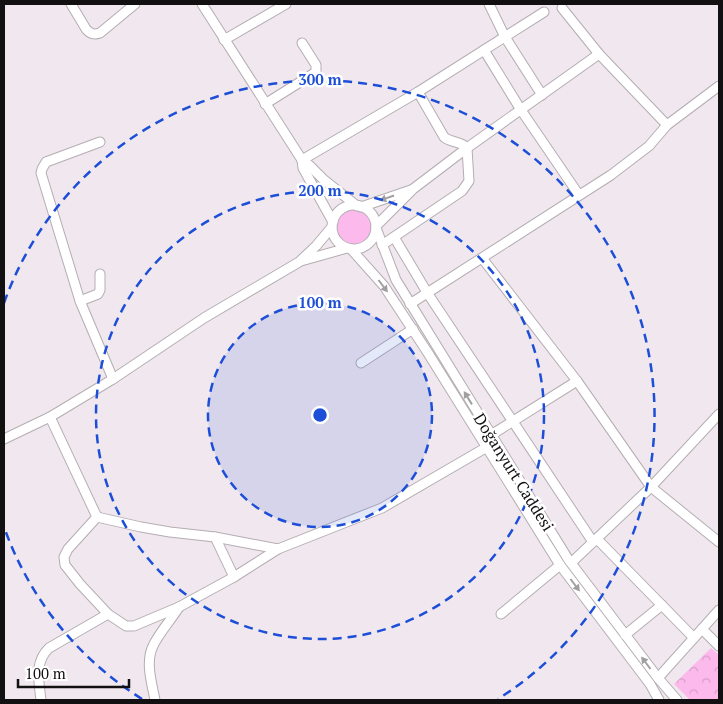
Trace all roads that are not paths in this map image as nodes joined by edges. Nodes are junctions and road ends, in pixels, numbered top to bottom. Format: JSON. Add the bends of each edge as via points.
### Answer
{"nodes":[{"id":1,"x":71,"y":4,"type":"edge"},
{"id":2,"x":135,"y":4,"type":"edge"},
{"id":3,"x":202,"y":4,"type":"edge"},
{"id":4,"x":286,"y":4,"type":"edge"},
{"id":5,"x":489,"y":4,"type":"edge"},
{"id":6,"x":562,"y":8,"type":"dead end"},
{"id":7,"x":544,"y":12,"type":"dead end"},
{"id":8,"x":505,"y":36,"type":"junction"},
{"id":9,"x":224,"y":40,"type":"junction"},
{"id":10,"x":302,"y":43,"type":"dead end"},
{"id":11,"x":484,"y":50,"type":"junction"},
{"id":12,"x":599,"y":54,"type":"junction"},
{"id":13,"x":719,"y":86,"type":"edge"},
{"id":14,"x":418,"y":92,"type":"junction"},
{"id":15,"x":542,"y":94,"type":"junction"},
{"id":16,"x":265,"y":104,"type":"junction"},
{"id":17,"x":521,"y":110,"type":"junction"},
{"id":18,"x":667,"y":125,"type":"junction"},
{"id":19,"x":100,"y":142,"type":"dead end"},
{"id":20,"x":467,"y":148,"type":"junction"},
{"id":21,"x":302,"y":160,"type":"junction"},
{"id":22,"x":413,"y":189,"type":"junction"},
{"id":23,"x":579,"y":196,"type":"junction"},
{"id":24,"x":359,"y":206,"type":"junction"},
{"id":25,"x":332,"y":225,"type":"junction"},
{"id":26,"x":376,"y":227,"type":"junction"},
{"id":27,"x":394,"y":237,"type":"junction"},
{"id":28,"x":382,"y":245,"type":"junction"},
{"id":29,"x":349,"y":249,"type":"junction"},
{"id":30,"x":482,"y":258,"type":"junction"},
{"id":31,"x":299,"y":262,"type":"junction"},
{"id":32,"x":100,"y":274,"type":"dead end"},
{"id":33,"x":428,"y":294,"type":"junction"},
{"id":34,"x":80,"y":301,"type":"junction"},
{"id":35,"x":410,"y":304,"type":"junction"},
{"id":36,"x":413,"y":329,"type":"junction"},
{"id":37,"x":361,"y":363,"type":"dead end"},
{"id":38,"x":113,"y":379,"type":"junction"},
{"id":39,"x":577,"y":381,"type":"junction"},
{"id":40,"x":719,"y":414,"type":"edge"},
{"id":41,"x":50,"y":417,"type":"junction"},
{"id":42,"x":513,"y":421,"type":"junction"},
{"id":43,"x":491,"y":435,"type":"junction"},
{"id":44,"x":4,"y":438,"type":"edge"},
{"id":45,"x":487,"y":447,"type":"junction"},
{"id":46,"x":651,"y":487,"type":"junction"},
{"id":47,"x":97,"y":516,"type":"junction"},
{"id":48,"x":215,"y":537,"type":"junction"},
{"id":49,"x":595,"y":540,"type":"junction"},
{"id":50,"x":719,"y":542,"type":"edge"},
{"id":51,"x":278,"y":550,"type":"junction"},
{"id":52,"x":571,"y":563,"type":"junction"},
{"id":53,"x":560,"y":564,"type":"junction"},
{"id":54,"x":234,"y":577,"type":"junction"},
{"id":55,"x":662,"y":605,"type":"junction"},
{"id":56,"x":179,"y":607,"type":"junction"},
{"id":57,"x":719,"y":608,"type":"edge"},
{"id":58,"x":108,"y":614,"type":"junction"},
{"id":59,"x":501,"y":614,"type":"dead end"},
{"id":60,"x":702,"y":629,"type":"junction"},
{"id":61,"x":625,"y":635,"type":"junction"},
{"id":62,"x":694,"y":638,"type":"junction"},
{"id":63,"x":719,"y":646,"type":"edge"},
{"id":64,"x":658,"y":678,"type":"junction"},
{"id":65,"x":40,"y":700,"type":"edge"},
{"id":66,"x":155,"y":700,"type":"edge"},
{"id":67,"x":658,"y":700,"type":"edge"},
{"id":68,"x":677,"y":700,"type":"edge"}],
"edges":[{"from":1,"to":2,"type":"street","via":[[88,32],[96,34]]},
{"from":3,"to":9,"type":"street"},
{"from":4,"to":9,"type":"street"},
{"from":5,"to":8,"type":"street"},
{"from":6,"to":12,"type":"street"},
{"from":7,"to":8,"type":"street"},
{"from":8,"to":11,"type":"street"},
{"from":8,"to":15,"type":"street"},
{"from":9,"to":16,"type":"street"},
{"from":10,"to":16,"type":"street","via":[[316,65],[316,72]]},
{"from":11,"to":14,"type":"street"},
{"from":11,"to":17,"type":"street"},
{"from":12,"to":15,"type":"street"},
{"from":12,"to":18,"type":"street"},
{"from":13,"to":18,"type":"street"},
{"from":14,"to":20,"type":"street","via":[[444,137]]},
{"from":14,"to":21,"type":"street"},
{"from":15,"to":17,"type":"street"},
{"from":16,"to":21,"type":"street"},
{"from":17,"to":20,"type":"street"},
{"from":17,"to":23,"type":"street"},
{"from":18,"to":23,"type":"street","via":[[649,146]]},
{"from":19,"to":34,"type":"street","via":[[46,162],[42,169]]},
{"from":20,"to":22,"type":"street"},
{"from":20,"to":27,"type":"street","via":[[469,181],[466,187]]},
{"from":21,"to":24,"type":"street"},
{"from":21,"to":25,"type":"street"},
{"from":22,"to":24,"type":"street","one_way":true},
{"from":22,"to":26,"type":"street"},
{"from":23,"to":30,"type":"street"},
{"from":24,"to":25,"type":"street","via":[[348,206],[340,211]]},
{"from":24,"to":26,"type":"street","via":[[372,215]]},
{"from":25,"to":29,"type":"street","via":[[336,240]]},
{"from":25,"to":31,"type":"street"},
{"from":26,"to":28,"type":"street","name":"Doğanyurt Caddesi"},
{"from":26,"to":29,"type":"street","via":[[369,244],[360,249]]},
{"from":27,"to":28,"type":"street"},
{"from":27,"to":33,"type":"street"},
{"from":28,"to":35,"type":"street","name":"Doğanyurt Caddesi"},
{"from":29,"to":31,"type":"street"},
{"from":29,"to":36,"type":"street","name":"Doğanyurt Caddesi","one_way":true,"via":[[384,286]]},
{"from":30,"to":33,"type":"street"},
{"from":30,"to":39,"type":"street"},
{"from":31,"to":38,"type":"street","via":[[204,318]]},
{"from":32,"to":34,"type":"street","via":[[98,294]]},
{"from":33,"to":35,"type":"street"},
{"from":33,"to":42,"type":"street"},
{"from":34,"to":38,"type":"street"},
{"from":43,"to":35,"type":"street","name":"Doğanyurt Caddesi","one_way":true},
{"from":36,"to":37,"type":"street"},
{"from":36,"to":45,"type":"street","name":"Doğanyurt Caddesi"},
{"from":38,"to":41,"type":"street"},
{"from":39,"to":42,"type":"street"},
{"from":39,"to":46,"type":"street"},
{"from":40,"to":46,"type":"street"},
{"from":41,"to":44,"type":"street"},
{"from":41,"to":47,"type":"street"},
{"from":42,"to":43,"type":"street"},
{"from":42,"to":49,"type":"street"},
{"from":43,"to":52,"type":"street","name":"Doğanyurt Caddesi"},
{"from":45,"to":51,"type":"street","via":[[382,508]]},
{"from":45,"to":53,"type":"street","name":"Doğanyurt Caddesi"},
{"from":46,"to":49,"type":"street"},
{"from":46,"to":50,"type":"street"},
{"from":47,"to":48,"type":"street","via":[[170,532]]},
{"from":47,"to":58,"type":"street","via":[[68,550],[64,561]]},
{"from":48,"to":51,"type":"street"},
{"from":48,"to":54,"type":"street"},
{"from":49,"to":52,"type":"street"},
{"from":49,"to":55,"type":"street"},
{"from":51,"to":54,"type":"street"},
{"from":52,"to":61,"type":"street","name":"Doğanyurt Caddesi"},
{"from":53,"to":59,"type":"street"},
{"from":53,"to":67,"type":"street","name":"Doğanyurt Caddesi","one_way":true,"via":[[650,684]]},
{"from":54,"to":56,"type":"street"},
{"from":55,"to":61,"type":"street"},
{"from":55,"to":62,"type":"street"},
{"from":56,"to":58,"type":"street","via":[[134,626],[126,626]]},
{"from":56,"to":66,"type":"street","via":[[152,647],[150,671]]},
{"from":57,"to":60,"type":"street"},
{"from":58,"to":65,"type":"street","via":[[44,653],[38,670]]},
{"from":60,"to":62,"type":"street"},
{"from":60,"to":63,"type":"street"},
{"from":64,"to":61,"type":"street","name":"Doğanyurt Caddesi","one_way":true},
{"from":62,"to":64,"type":"street"},
{"from":64,"to":68,"type":"street","name":"Doğanyurt Caddesi"}]}
